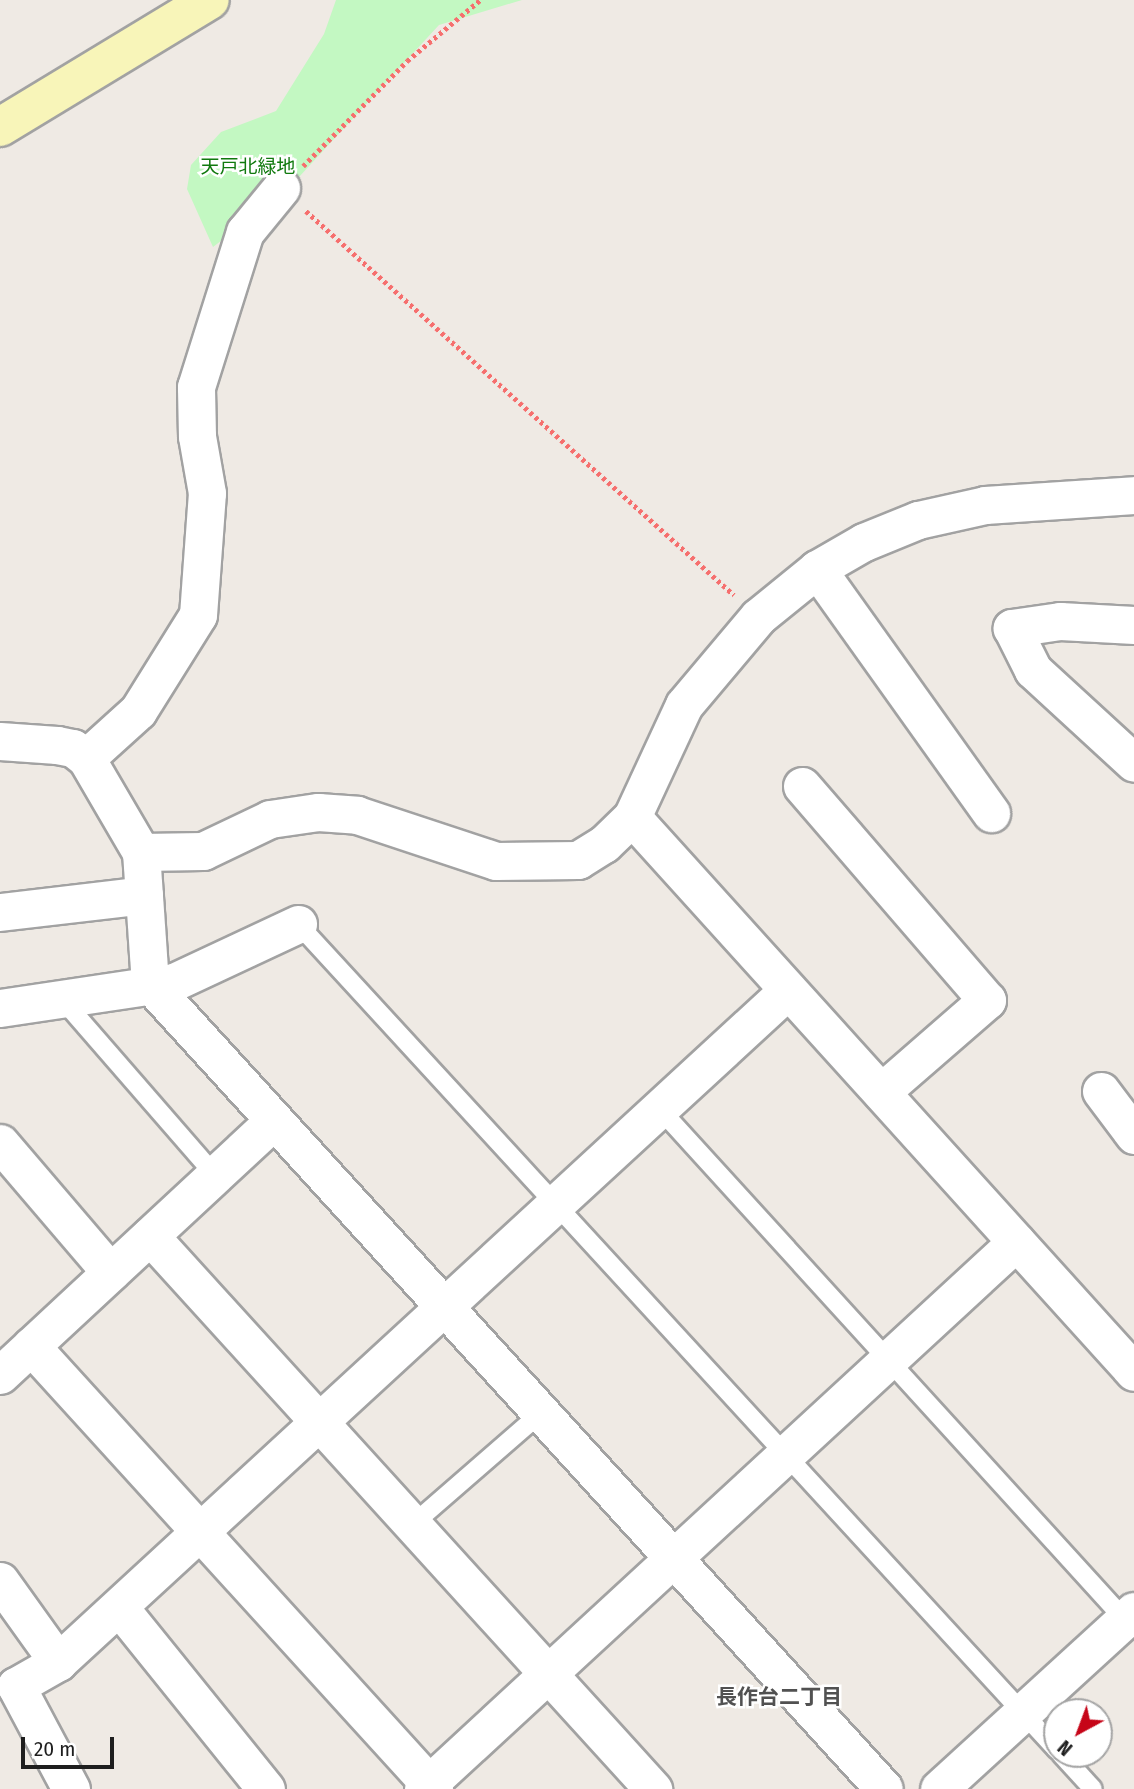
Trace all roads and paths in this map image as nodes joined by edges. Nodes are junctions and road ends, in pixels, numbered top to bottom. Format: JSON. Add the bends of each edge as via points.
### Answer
{"nodes":[{"id":1,"x":210,"y":0,"type":"edge"},
{"id":2,"x":480,"y":0,"type":"edge"},
{"id":3,"x":0,"y":127,"type":"edge"},
{"id":4,"x":281,"y":188,"type":"junction"},
{"id":5,"x":1134,"y":495,"type":"edge"},
{"id":6,"x":817,"y":569,"type":"junction"},
{"id":7,"x":758,"y":617,"type":"junction"},
{"id":8,"x":1134,"y":625,"type":"edge"},
{"id":9,"x":0,"y":741,"type":"edge"},
{"id":10,"x":1127,"y":746,"type":"edge"},
{"id":11,"x":86,"y":758,"type":"junction"},
{"id":12,"x":802,"y":786,"type":"dead end"},
{"id":13,"x":991,"y":813,"type":"dead end"},
{"id":14,"x":632,"y":817,"type":"junction"},
{"id":15,"x":141,"y":852,"type":"junction"},
{"id":16,"x":144,"y":895,"type":"junction"},
{"id":17,"x":0,"y":912,"type":"edge"},
{"id":18,"x":298,"y":924,"type":"joint"},
{"id":19,"x":150,"y":984,"type":"junction"},
{"id":20,"x":788,"y":990,"type":"junction"},
{"id":21,"x":60,"y":998,"type":"junction"},
{"id":22,"x":0,"y":1008,"type":"edge"},
{"id":23,"x":1101,"y":1091,"type":"dead end"},
{"id":24,"x":881,"y":1092,"type":"junction"},
{"id":25,"x":657,"y":1107,"type":"junction"},
{"id":26,"x":274,"y":1120,"type":"junction"},
{"id":27,"x":1134,"y":1135,"type":"edge"},
{"id":28,"x":0,"y":1143,"type":"edge"},
{"id":29,"x":215,"y":1175,"type":"junction"},
{"id":30,"x":554,"y":1203,"type":"junction"},
{"id":31,"x":150,"y":1236,"type":"junction"},
{"id":32,"x":1016,"y":1241,"type":"junction"},
{"id":33,"x":110,"y":1272,"type":"junction"},
{"id":34,"x":444,"y":1306,"type":"junction"},
{"id":35,"x":31,"y":1346,"type":"junction"},
{"id":36,"x":888,"y":1360,"type":"junction"},
{"id":37,"x":1134,"y":1372,"type":"edge"},
{"id":38,"x":0,"y":1375,"type":"edge"},
{"id":39,"x":541,"y":1413,"type":"junction"},
{"id":40,"x":318,"y":1422,"type":"junction"},
{"id":41,"x":785,"y":1454,"type":"junction"},
{"id":42,"x":412,"y":1525,"type":"junction"},
{"id":43,"x":200,"y":1531,"type":"junction"},
{"id":44,"x":674,"y":1558,"type":"junction"},
{"id":45,"x":0,"y":1581,"type":"edge"},
{"id":46,"x":119,"y":1607,"type":"junction"},
{"id":47,"x":1131,"y":1620,"type":"edge"},
{"id":48,"x":58,"y":1662,"type":"junction"},
{"id":49,"x":548,"y":1674,"type":"junction"},
{"id":50,"x":1023,"y":1713,"type":"junction"},
{"id":51,"x":1043,"y":1734,"type":"edge"},
{"id":52,"x":1074,"y":1768,"type":"edge"},
{"id":53,"x":429,"y":1787,"type":"edge"},
{"id":54,"x":71,"y":1789,"type":"edge"},
{"id":55,"x":266,"y":1789,"type":"edge"},
{"id":56,"x":653,"y":1789,"type":"edge"},
{"id":57,"x":884,"y":1789,"type":"edge"},
{"id":58,"x":939,"y":1789,"type":"edge"},
{"id":59,"x":1093,"y":1789,"type":"edge"}],
"edges":[{"from":1,"to":3,"type":"street"},
{"from":2,"to":4,"type":"path","via":[[407,61]]},
{"from":4,"to":7,"type":"path"},
{"from":4,"to":11,"type":"street","via":[[245,232],[196,387],[197,436],[207,493],[198,615],[138,711]]},
{"from":5,"to":6,"type":"street","via":[[985,505],[907,525],[864,542]]},
{"from":6,"to":7,"type":"street"},
{"from":6,"to":13,"type":"street"},
{"from":7,"to":14,"type":"street","via":[[684,705]]},
{"from":8,"to":10,"type":"street","via":[[1060,621],[1012,628],[1033,670]]},
{"from":9,"to":11,"type":"street","via":[[57,745]]},
{"from":11,"to":15,"type":"street"},
{"from":12,"to":24,"type":"street","via":[[987,1000]]},
{"from":14,"to":15,"type":"street","via":[[604,844],[578,860],[545,863],[496,861],[357,815],[318,812],[270,819],[203,851]]},
{"from":14,"to":20,"type":"street"},
{"from":15,"to":16,"type":"street"},
{"from":16,"to":17,"type":"street"},
{"from":16,"to":19,"type":"street"},
{"from":18,"to":19,"type":"street","via":[[174,982]]},
{"from":18,"to":30,"type":"lane"},
{"from":19,"to":21,"type":"street"},
{"from":19,"to":26,"type":"street"},
{"from":20,"to":24,"type":"street"},
{"from":20,"to":25,"type":"street"},
{"from":21,"to":22,"type":"street"},
{"from":21,"to":29,"type":"lane"},
{"from":23,"to":27,"type":"street"},
{"from":24,"to":32,"type":"street"},
{"from":25,"to":30,"type":"street"},
{"from":25,"to":36,"type":"lane"},
{"from":26,"to":29,"type":"street"},
{"from":26,"to":34,"type":"street"},
{"from":28,"to":33,"type":"street"},
{"from":29,"to":31,"type":"street"},
{"from":30,"to":34,"type":"street"},
{"from":30,"to":41,"type":"lane"},
{"from":31,"to":33,"type":"street"},
{"from":31,"to":40,"type":"street"},
{"from":32,"to":36,"type":"street"},
{"from":32,"to":37,"type":"street"},
{"from":33,"to":35,"type":"street"},
{"from":34,"to":39,"type":"street"},
{"from":34,"to":40,"type":"street"},
{"from":35,"to":38,"type":"street"},
{"from":35,"to":43,"type":"street"},
{"from":36,"to":41,"type":"street"},
{"from":36,"to":47,"type":"lane"},
{"from":39,"to":42,"type":"lane"},
{"from":39,"to":44,"type":"street"},
{"from":40,"to":42,"type":"street"},
{"from":40,"to":43,"type":"street"},
{"from":41,"to":44,"type":"street"},
{"from":41,"to":50,"type":"lane"},
{"from":42,"to":49,"type":"street"},
{"from":43,"to":46,"type":"street"},
{"from":43,"to":53,"type":"street"},
{"from":44,"to":49,"type":"street"},
{"from":44,"to":57,"type":"street"},
{"from":45,"to":48,"type":"street"},
{"from":46,"to":48,"type":"street"},
{"from":46,"to":55,"type":"street"},
{"from":47,"to":50,"type":"street"},
{"from":48,"to":54,"type":"street","via":[[16,1686]]},
{"from":49,"to":53,"type":"street"},
{"from":49,"to":56,"type":"street"},
{"from":50,"to":51,"type":"lane"},
{"from":50,"to":58,"type":"street"},
{"from":52,"to":59,"type":"lane"}]}
